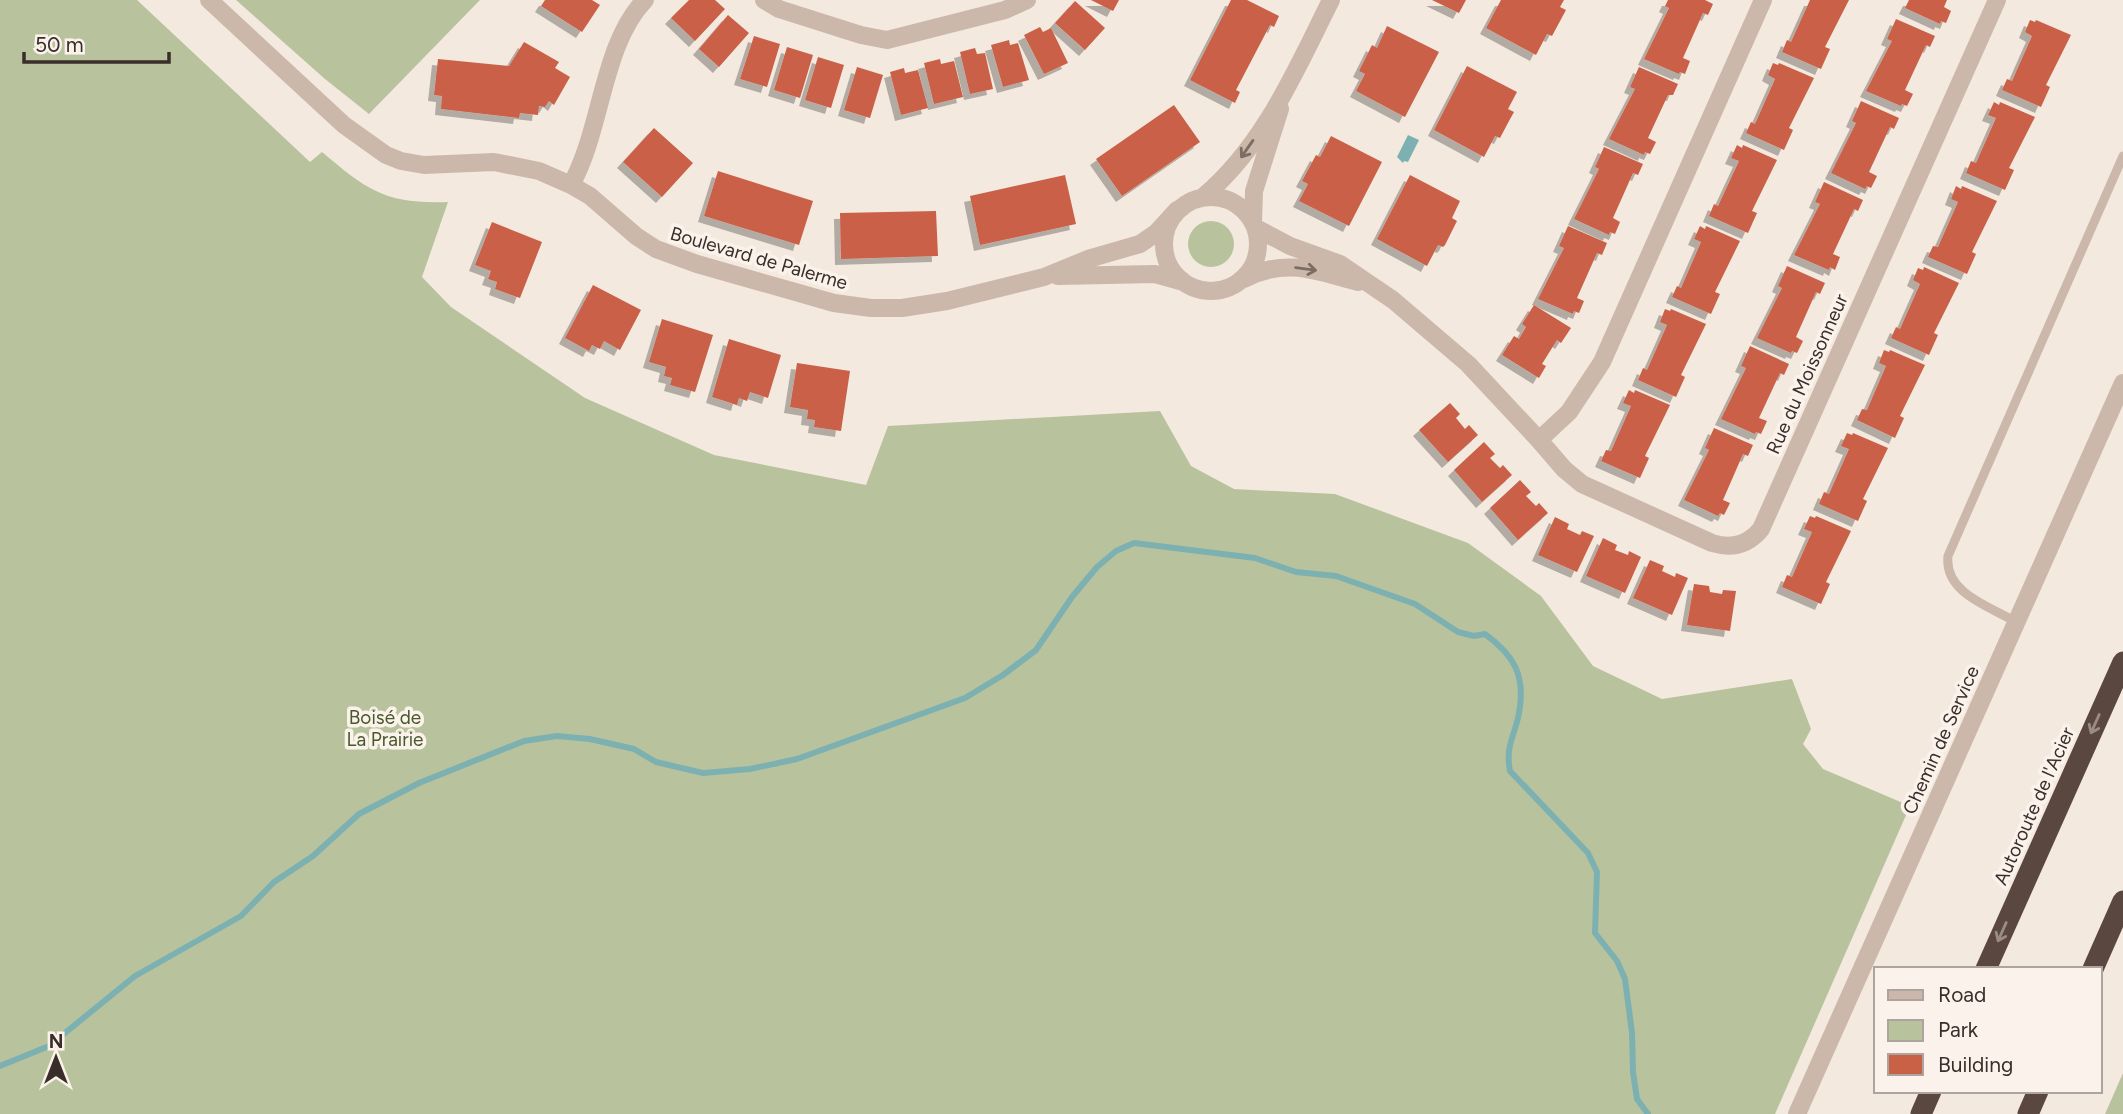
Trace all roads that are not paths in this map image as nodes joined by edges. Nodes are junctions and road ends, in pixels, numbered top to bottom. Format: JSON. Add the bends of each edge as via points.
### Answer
{"nodes":[{"id":1,"x":209,"y":0,"type":"edge"},
{"id":2,"x":645,"y":0,"type":"edge"},
{"id":3,"x":764,"y":0,"type":"edge"},
{"id":4,"x":1027,"y":0,"type":"edge"},
{"id":5,"x":1331,"y":0,"type":"edge"},
{"id":6,"x":1763,"y":0,"type":"edge"},
{"id":7,"x":1997,"y":0,"type":"edge"},
{"id":8,"x":1284,"y":96,"type":"junction"},
{"id":9,"x":2123,"y":156,"type":"edge"},
{"id":10,"x":571,"y":185,"type":"junction"},
{"id":11,"x":1203,"y":197,"type":"junction"},
{"id":12,"x":1177,"y":210,"type":"junction"},
{"id":13,"x":1254,"y":225,"type":"junction"},
{"id":14,"x":1044,"y":277,"type":"junction"},
{"id":15,"x":1181,"y":281,"type":"junction"},
{"id":16,"x":1241,"y":281,"type":"junction"},
{"id":17,"x":1372,"y":286,"type":"junction"},
{"id":18,"x":2123,"y":383,"type":"edge"},
{"id":19,"x":1539,"y":440,"type":"junction"},
{"id":20,"x":2016,"y":622,"type":"junction"},
{"id":21,"x":2123,"y":662,"type":"edge"},
{"id":22,"x":2123,"y":901,"type":"edge"},
{"id":23,"x":1987,"y":967,"type":"edge"},
{"id":24,"x":2094,"y":967,"type":"edge"},
{"id":25,"x":1930,"y":1093,"type":"edge"},
{"id":26,"x":2037,"y":1093,"type":"edge"},
{"id":27,"x":1797,"y":1114,"type":"edge"},
{"id":28,"x":1921,"y":1114,"type":"edge"},
{"id":29,"x":2028,"y":1114,"type":"edge"}],
"edges":[{"from":1,"to":10,"type":"street","name":"Boulevard de Palerme","via":[[344,125],[386,155],[424,165],[505,163]]},
{"from":2,"to":10,"type":"street","via":[[622,35],[587,151]]},
{"from":3,"to":4,"type":"street","via":[[779,9],[887,40],[1005,10]]},
{"from":5,"to":8,"type":"street"},
{"from":6,"to":19,"type":"street","via":[[1602,362],[1569,412]]},
{"from":7,"to":19,"type":"street","name":"Rue du Moissonneur","via":[[1754,537],[1730,547],[1700,538],[1582,484]]},
{"from":8,"to":11,"type":"street","one_way":true,"via":[[1233,169]]},
{"from":8,"to":13,"type":"street","via":[[1254,191]]},
{"from":9,"to":20,"type":"lane","via":[[1948,556],[1950,575],[1963,592]]},
{"from":10,"to":14,"type":"street","name":"Boulevard de Palerme","via":[[667,254],[841,305],[902,308]]},
{"from":11,"to":12,"type":"street"},
{"from":11,"to":13,"type":"street","via":[[1232,201]]},
{"from":12,"to":14,"type":"street","name":"Boulevard de Palerme","via":[[1140,244]]},
{"from":12,"to":15,"type":"street","via":[[1168,223],[1164,247],[1170,270]]},
{"from":13,"to":16,"type":"street","via":[[1257,257]]},
{"from":13,"to":17,"type":"street","name":"Rue du Moissonneur","via":[[1290,246],[1349,269]]},
{"from":14,"to":15,"type":"street","name":"Boulevard de Palerme","via":[[1155,274]]},
{"from":15,"to":16,"type":"street","via":[[1207,291]]},
{"from":16,"to":17,"type":"street","name":"Rue du Moissonneur","one_way":true,"via":[[1261,270],[1287,267]]},
{"from":17,"to":19,"type":"street","name":"Rue du Moissonneur","via":[[1454,351]]},
{"from":18,"to":20,"type":"street","name":"Chemin de Service"},
{"from":20,"to":27,"type":"street","name":"Chemin de Service"},
{"from":21,"to":23,"type":"highway","name":"Autoroute de l'Acier","one_way":true},
{"from":22,"to":24,"type":"highway"},
{"from":25,"to":28,"type":"highway"},
{"from":26,"to":29,"type":"highway"}]}
